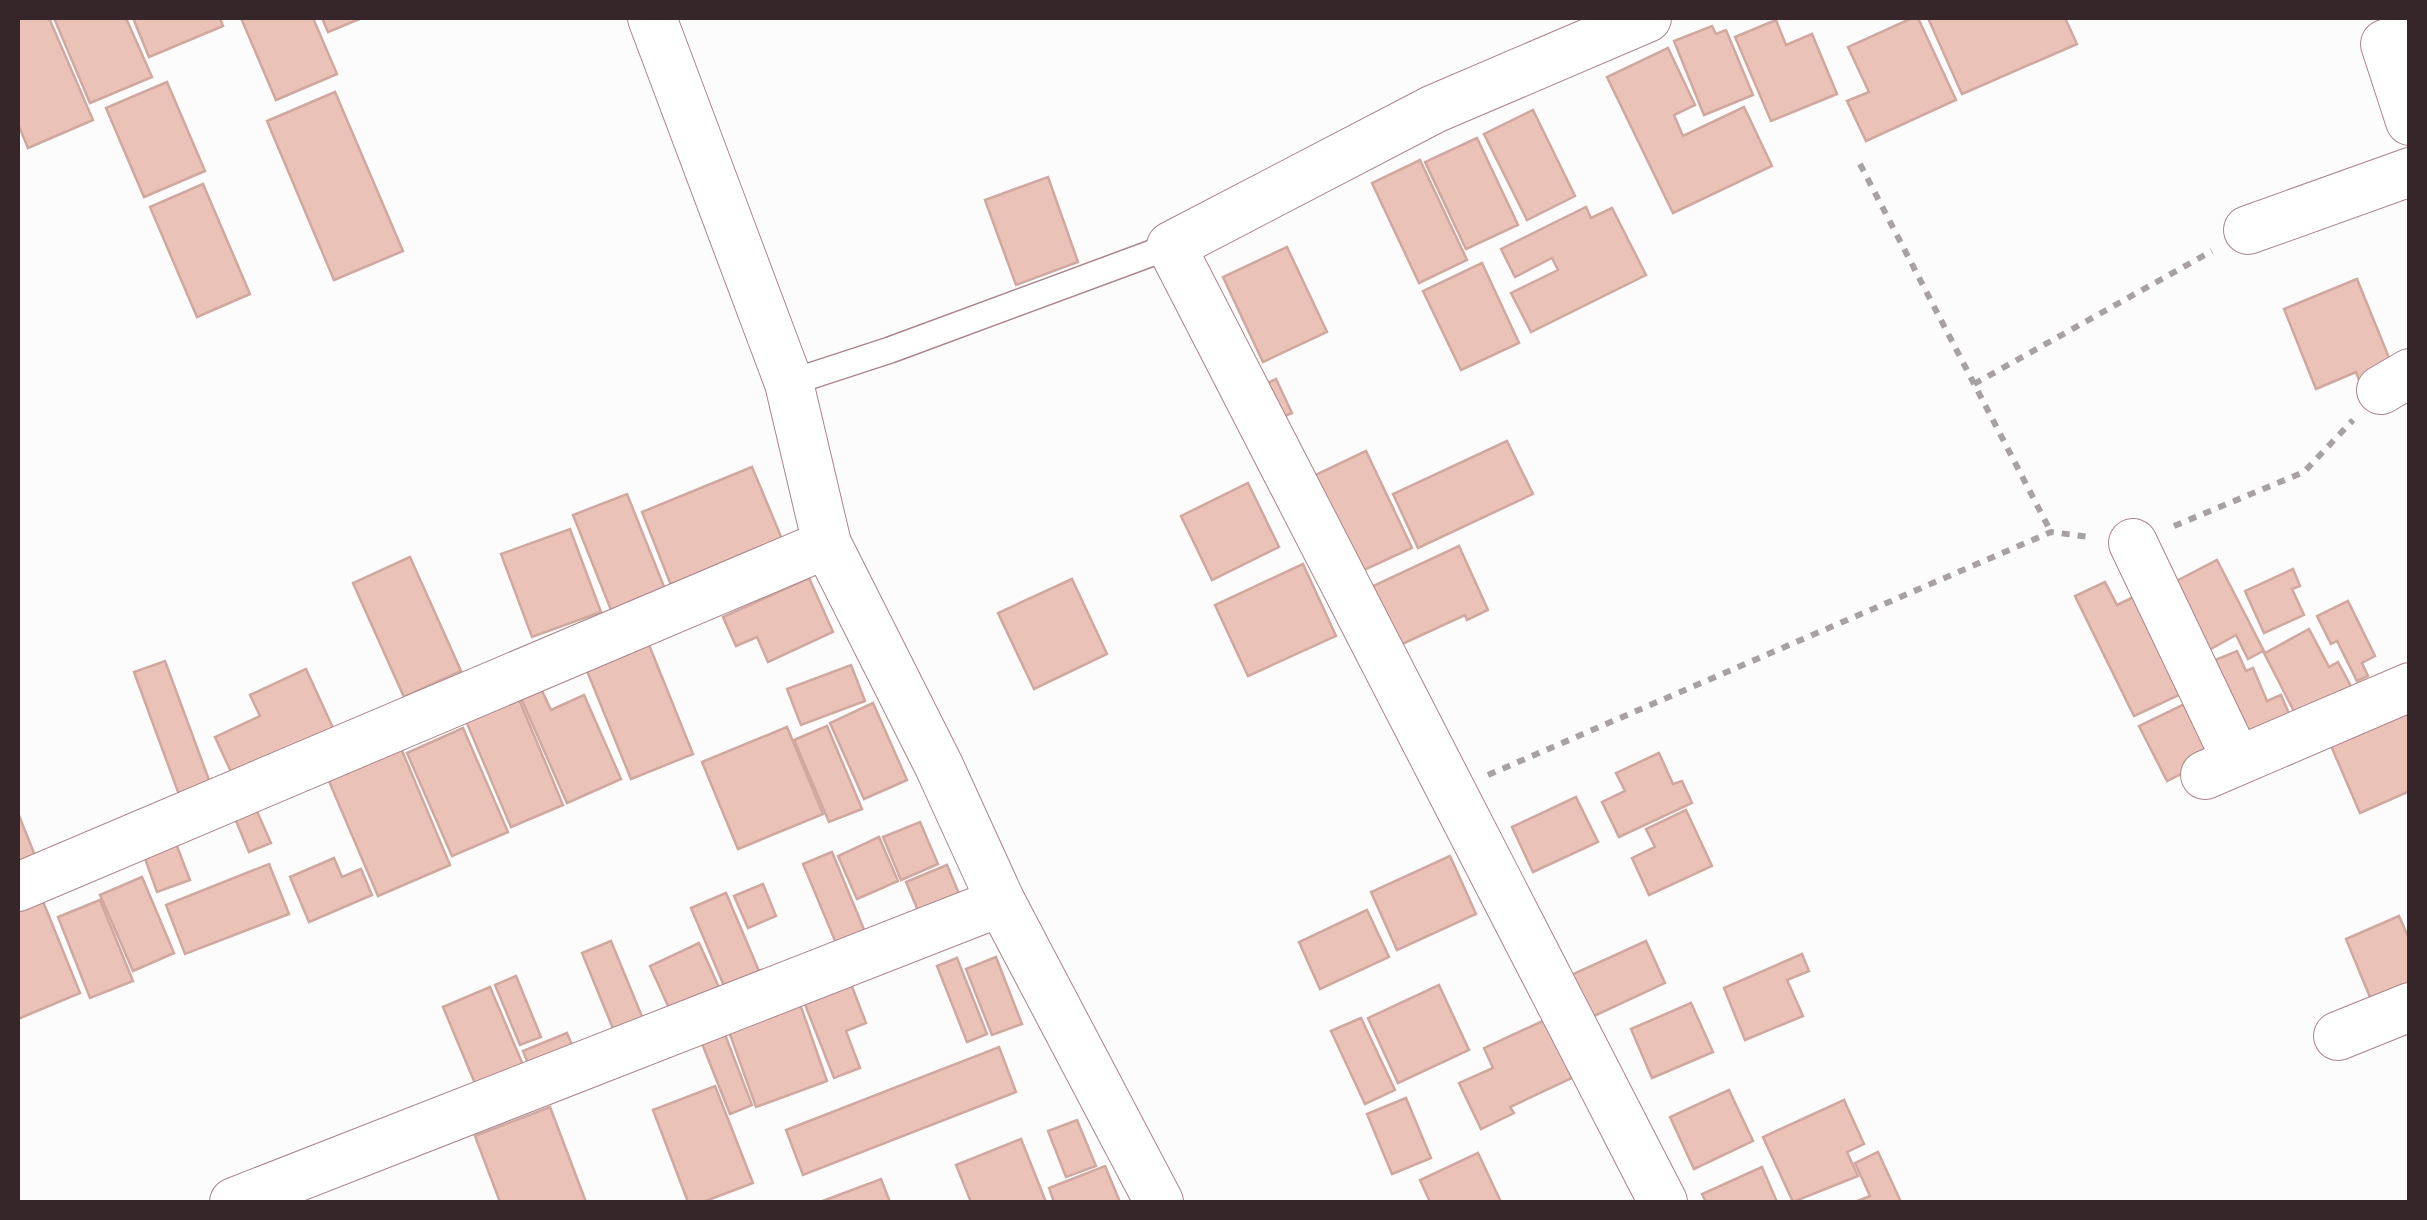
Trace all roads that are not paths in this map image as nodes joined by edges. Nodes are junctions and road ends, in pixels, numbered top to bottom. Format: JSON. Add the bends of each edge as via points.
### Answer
{"nodes":[{"id":1,"x":652,"y":18,"type":"edge"},
{"id":2,"x":1647,"y":18,"type":"edge"},
{"id":3,"x":2410,"y":34,"type":"edge"},
{"id":4,"x":2410,"y":121,"type":"edge"},
{"id":5,"x":2410,"y":172,"type":"edge"},
{"id":6,"x":2248,"y":230,"type":"road end"},
{"id":7,"x":1171,"y":246,"type":"junction"},
{"id":8,"x":789,"y":383,"type":"junction"},
{"id":9,"x":2134,"y":543,"type":"road end"},
{"id":10,"x":827,"y":544,"type":"junction"},
{"id":11,"x":2410,"y":686,"type":"edge"},
{"id":12,"x":18,"y":888,"type":"edge"},
{"id":13,"x":1001,"y":902,"type":"junction"},
{"id":14,"x":2410,"y":1007,"type":"edge"},
{"id":15,"x":2338,"y":1036,"type":"dead end"},
{"id":16,"x":234,"y":1202,"type":"edge"},
{"id":17,"x":1160,"y":1202,"type":"edge"},
{"id":18,"x":1663,"y":1202,"type":"edge"}],
"edges":[{"from":1,"to":8,"type":"street"},
{"from":2,"to":7,"type":"street","via":[[1434,109]]},
{"from":3,"to":4,"type":"street","via":[[2386,44]]},
{"from":5,"to":6,"type":"street"},
{"from":7,"to":8,"type":"lane"},
{"from":7,"to":18,"type":"street"},
{"from":8,"to":10,"type":"street"},
{"from":9,"to":11,"type":"street","via":[[2221,768]]},
{"from":10,"to":12,"type":"street"},
{"from":10,"to":13,"type":"street"},
{"from":13,"to":16,"type":"street"},
{"from":13,"to":17,"type":"street"},
{"from":14,"to":15,"type":"street"}]}
